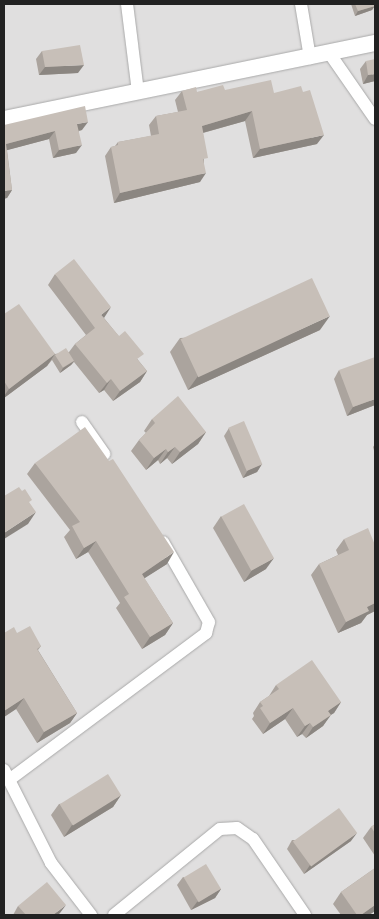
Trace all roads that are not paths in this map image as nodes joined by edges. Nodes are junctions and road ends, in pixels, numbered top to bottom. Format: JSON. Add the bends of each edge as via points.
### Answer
{"nodes":[{"id":1,"x":127,"y":4,"type":"edge"},
{"id":2,"x":301,"y":4,"type":"edge"},
{"id":3,"x":375,"y":43,"type":"edge"},
{"id":4,"x":330,"y":54,"type":"junction"},
{"id":5,"x":310,"y":58,"type":"junction"},
{"id":6,"x":138,"y":92,"type":"junction"},
{"id":7,"x":4,"y":119,"type":"edge"},
{"id":8,"x":375,"y":119,"type":"edge"},
{"id":9,"x":82,"y":422,"type":"dead end"},
{"id":10,"x":114,"y":469,"type":"edge"},
{"id":11,"x":156,"y":532,"type":"edge"},
{"id":12,"x":6,"y":775,"type":"edge"},
{"id":13,"x":91,"y":915,"type":"edge"},
{"id":14,"x":115,"y":915,"type":"edge"},
{"id":15,"x":305,"y":915,"type":"edge"}],
"edges":[{"from":1,"to":6,"type":"street"},
{"from":2,"to":5,"type":"street"},
{"from":3,"to":4,"type":"street"},
{"from":4,"to":5,"type":"street"},
{"from":4,"to":8,"type":"street"},
{"from":5,"to":6,"type":"street"},
{"from":6,"to":7,"type":"street"},
{"from":9,"to":10,"type":"street"},
{"from":11,"to":12,"type":"street","via":[[209,622],[206,634]]},
{"from":12,"to":13,"type":"street","via":[[51,863]]},
{"from":14,"to":15,"type":"street","via":[[220,829],[237,828],[253,839]]}]}
